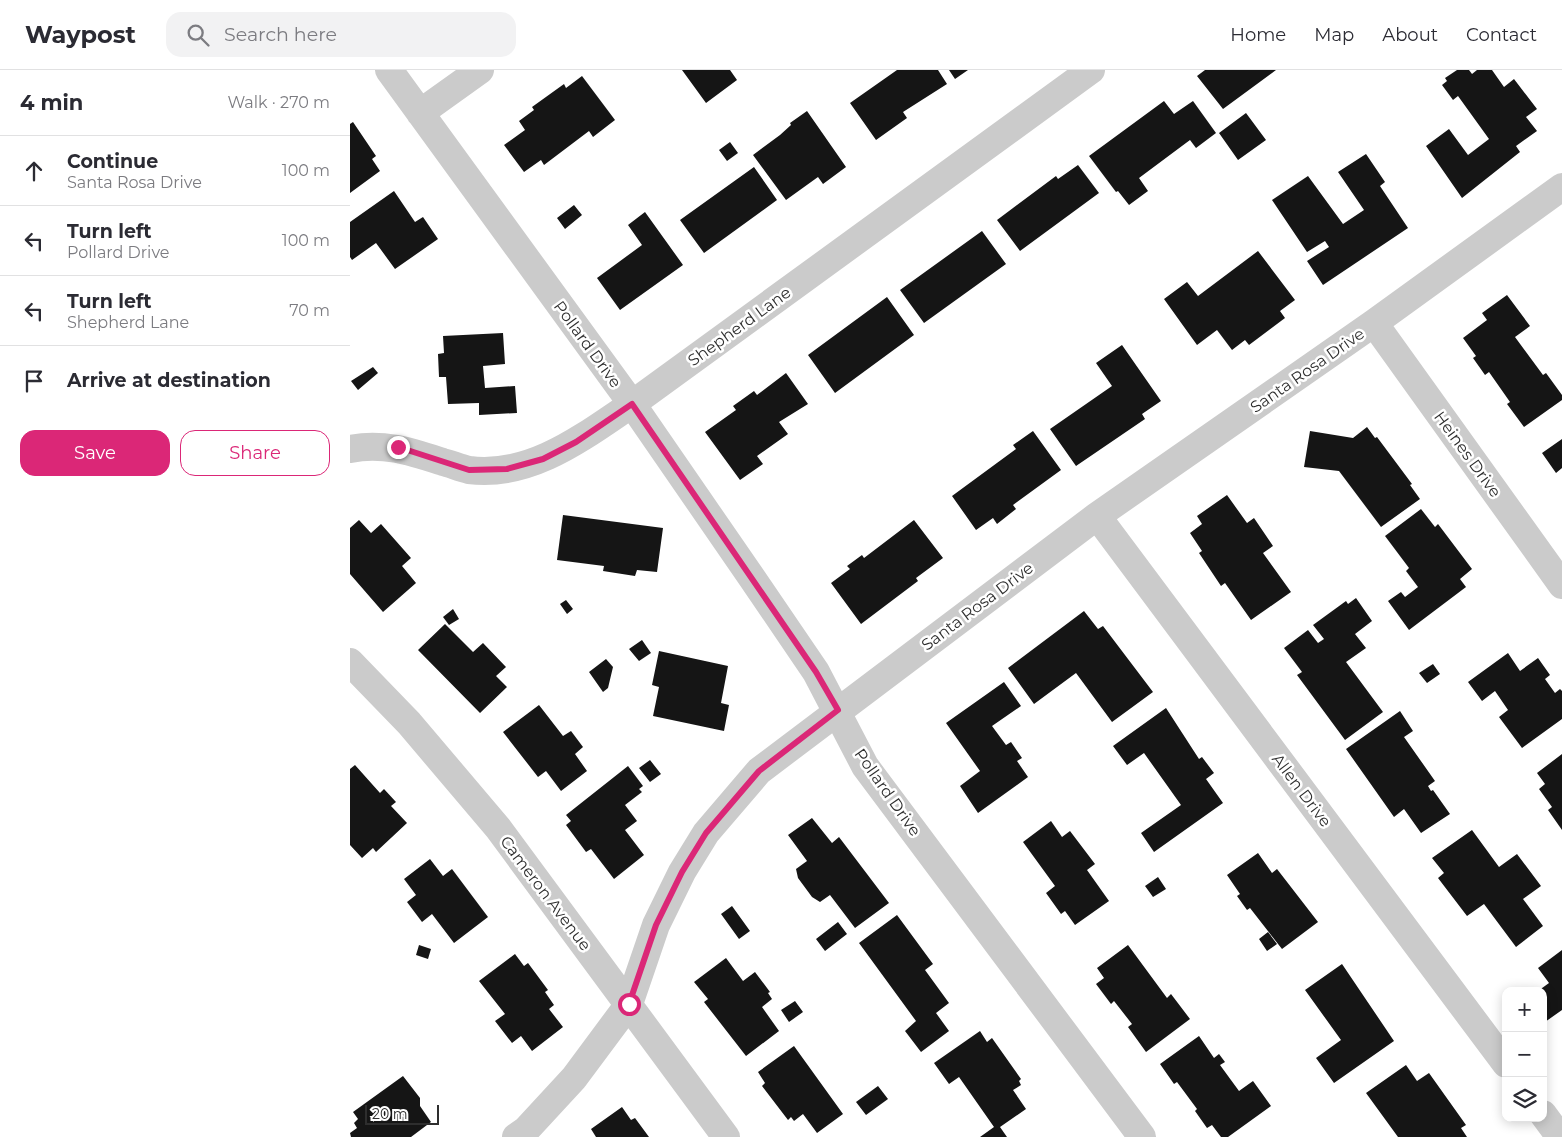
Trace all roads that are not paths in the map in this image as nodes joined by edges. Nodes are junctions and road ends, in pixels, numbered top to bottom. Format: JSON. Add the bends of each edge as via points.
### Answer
{"nodes":[{"id":1,"x":389,"y":70,"type":"edge"},
{"id":2,"x":480,"y":70,"type":"edge"},
{"id":3,"x":1091,"y":70,"type":"edge"},
{"id":4,"x":420,"y":113,"type":"junction"},
{"id":5,"x":1562,"y":187,"type":"edge"},
{"id":6,"x":1374,"y":323,"type":"junction"},
{"id":7,"x":632,"y":404,"type":"junction"},
{"id":8,"x":350,"y":449,"type":"edge"},
{"id":9,"x":1097,"y":516,"type":"junction"},
{"id":10,"x":1562,"y":585,"type":"edge"},
{"id":11,"x":350,"y":662,"type":"edge"},
{"id":12,"x":838,"y":710,"type":"junction"},
{"id":13,"x":629,"y":1004,"type":"junction"},
{"id":14,"x":1502,"y":1059,"type":"edge"},
{"id":15,"x":1547,"y":1119,"type":"edge"},
{"id":16,"x":516,"y":1137,"type":"edge"},
{"id":17,"x":726,"y":1137,"type":"edge"},
{"id":18,"x":1142,"y":1137,"type":"edge"},
{"id":19,"x":1560,"y":1137,"type":"edge"}],
"edges":[{"from":1,"to":4,"type":"street","name":"Pollard Drive"},
{"from":2,"to":4,"type":"street"},
{"from":3,"to":7,"type":"street","name":"Shepherd Lane"},
{"from":4,"to":7,"type":"street","name":"Pollard Drive"},
{"from":5,"to":6,"type":"street","name":"Santa Rosa Drive"},
{"from":6,"to":9,"type":"street","name":"Santa Rosa Drive"},
{"from":6,"to":10,"type":"street","name":"Heines Drive"},
{"from":7,"to":8,"type":"street","name":"Shepherd Lane","via":[[576,442],[543,459],[507,469],[469,470],[398,447]]},
{"from":7,"to":12,"type":"street","name":"Pollard Drive","via":[[816,672]]},
{"from":9,"to":12,"type":"street","name":"Santa Rosa Drive"},
{"from":9,"to":14,"type":"street","name":"Allen Drive"},
{"from":11,"to":13,"type":"street","name":"Cameron Avenue","via":[[409,723],[498,828]]},
{"from":12,"to":13,"type":"street","name":"Santa Rosa Drive","via":[[759,771],[706,833],[656,925]]},
{"from":12,"to":18,"type":"street","name":"Pollard Drive","via":[[865,766]]},
{"from":13,"to":16,"type":"street","name":"Santa Rosa Drive","via":[[574,1078]]},
{"from":13,"to":17,"type":"street","name":"Cameron Avenue"},
{"from":15,"to":19,"type":"street"}]}
